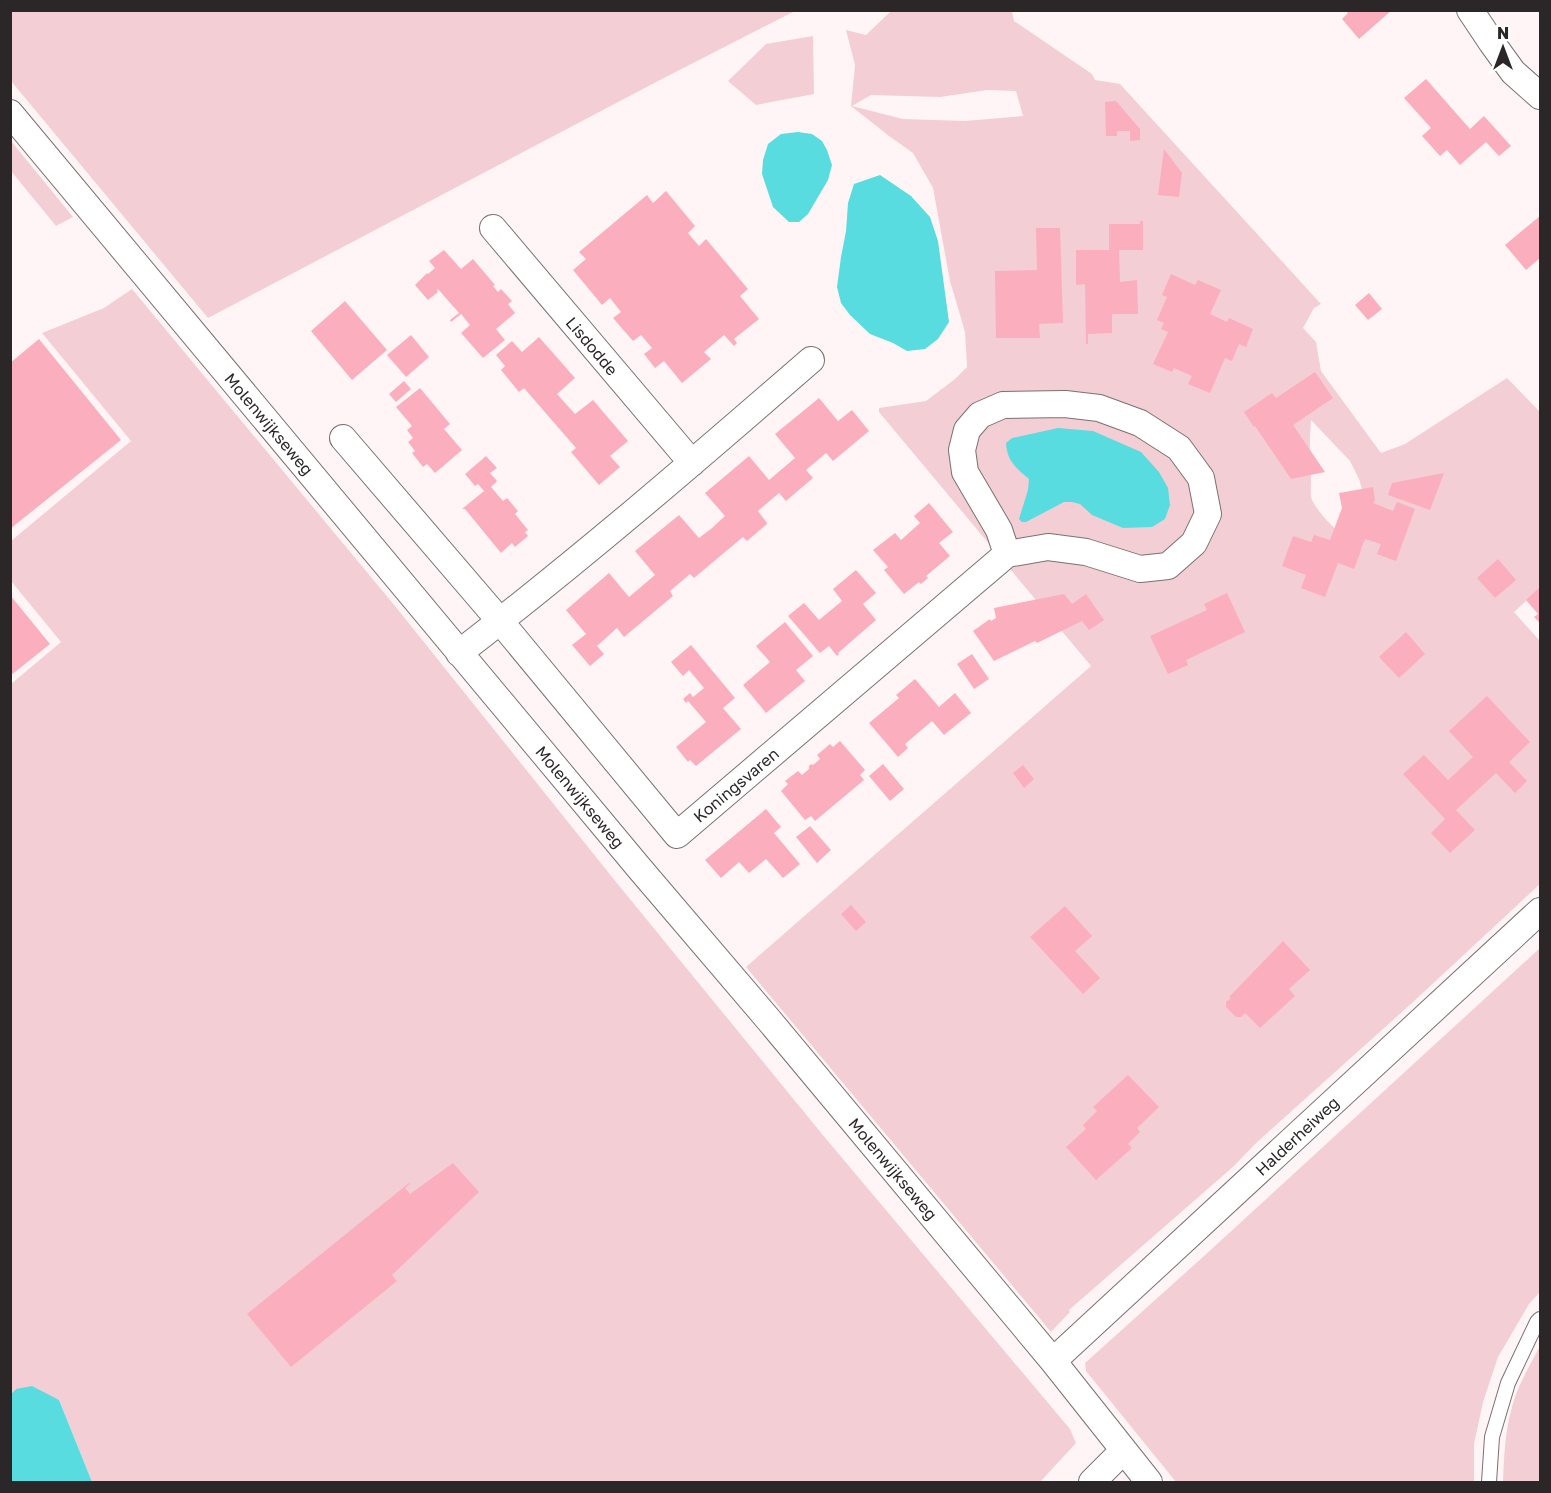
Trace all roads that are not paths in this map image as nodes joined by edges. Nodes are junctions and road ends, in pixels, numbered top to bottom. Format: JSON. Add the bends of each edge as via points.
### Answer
{"nodes":[{"id":1,"x":1470,"y":10,"type":"edge"},
{"id":2,"x":1540,"y":96,"type":"edge"},
{"id":3,"x":10,"y":113,"type":"edge"},
{"id":4,"x":493,"y":228,"type":"dead end"},
{"id":5,"x":811,"y":360,"type":"dead end"},
{"id":6,"x":343,"y":438,"type":"dead end"},
{"id":7,"x":692,"y":463,"type":"junction"},
{"id":8,"x":1007,"y":554,"type":"junction"},
{"id":9,"x":500,"y":621,"type":"junction"},
{"id":10,"x":459,"y":653,"type":"junction"},
{"id":11,"x":1540,"y":911,"type":"edge"},
{"id":12,"x":1540,"y":1319,"type":"edge"},
{"id":13,"x":1053,"y":1361,"type":"junction"},
{"id":14,"x":1124,"y":1451,"type":"junction"},
{"id":15,"x":1092,"y":1482,"type":"edge"},
{"id":16,"x":1149,"y":1482,"type":"edge"},
{"id":17,"x":1489,"y":1482,"type":"edge"}],
"edges":[{"from":1,"to":2,"type":"street","via":[[1513,72]]},
{"from":3,"to":10,"type":"street","name":"Molenwijkseweg"},
{"from":4,"to":7,"type":"street","name":"Lisdodde"},
{"from":5,"to":7,"type":"street"},
{"from":6,"to":9,"type":"street"},
{"from":7,"to":9,"type":"street"},
{"from":8,"to":8,"type":"street","via":[[1048,547],[1086,552],[1140,569],[1168,566],[1194,543],[1208,514],[1201,478],[1179,448],[1140,423],[1098,408],[1003,405],[980,415],[967,430],[962,450],[965,472],[999,530]]},
{"from":8,"to":9,"type":"street","name":"Koningsvaren","via":[[677,835]]},
{"from":9,"to":10,"type":"street"},
{"from":10,"to":13,"type":"street","name":"Molenwijkseweg"},
{"from":11,"to":13,"type":"street","name":"Halderheiweg"},
{"from":12,"to":17,"type":"lane","via":[[1508,1383],[1492,1437]]},
{"from":13,"to":14,"type":"street","name":"Molenwijkseweg"},
{"from":14,"to":15,"type":"street"},
{"from":14,"to":16,"type":"street","name":"Molenwijkseweg"}]}
